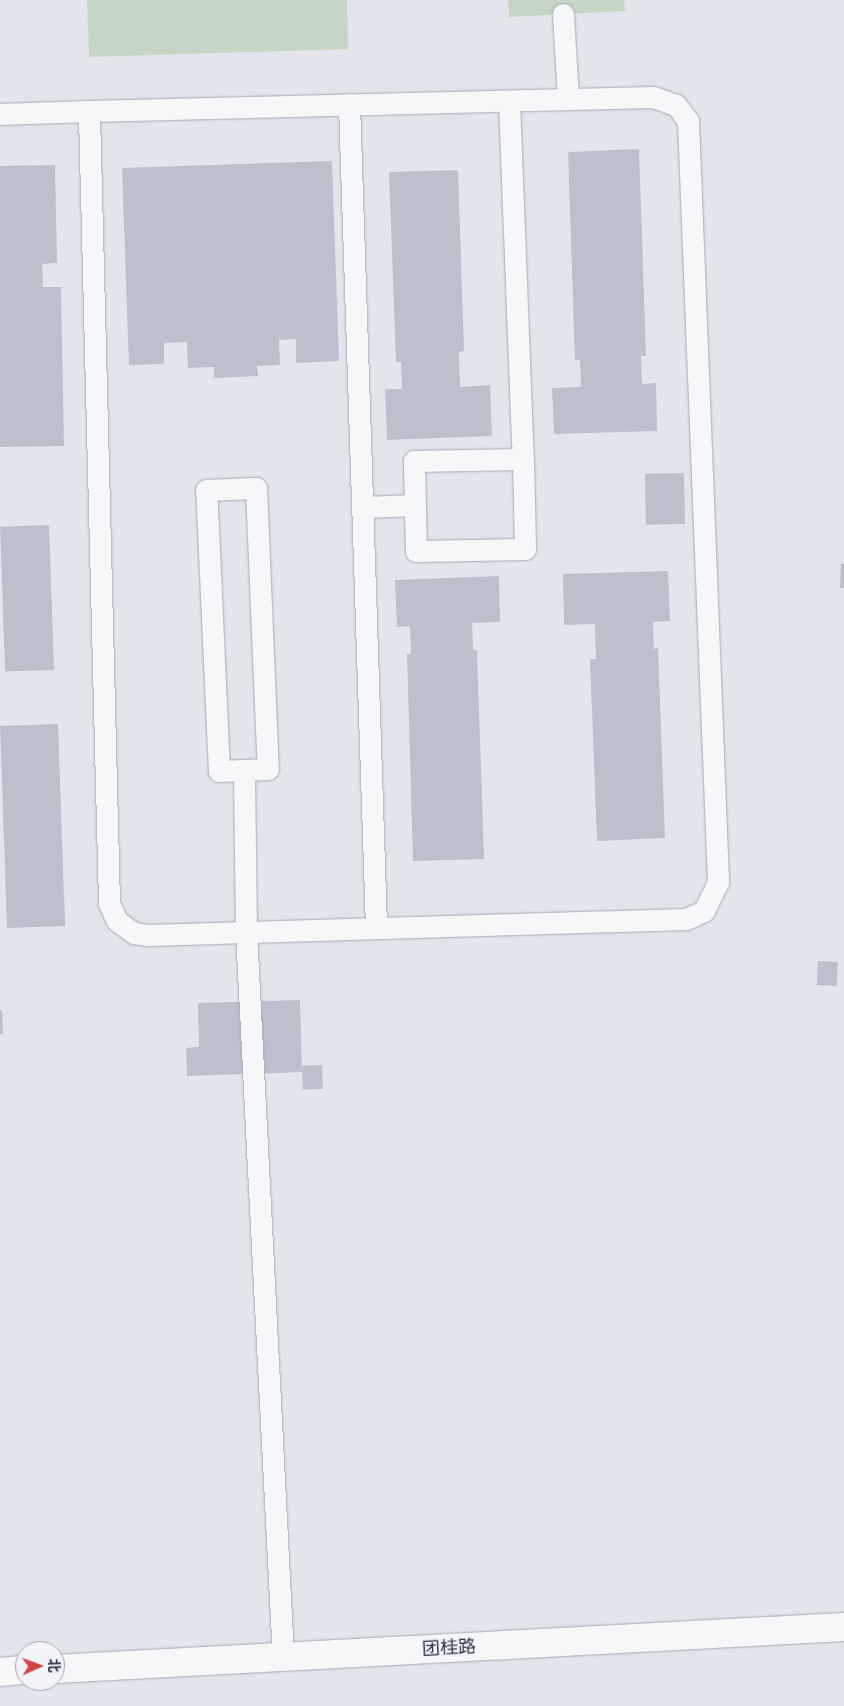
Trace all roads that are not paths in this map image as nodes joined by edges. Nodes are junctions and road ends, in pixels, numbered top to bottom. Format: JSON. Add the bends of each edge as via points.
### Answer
{"nodes":[{"id":1,"x":563,"y":14,"type":"dead end"},
{"id":2,"x":568,"y":99,"type":"junction"},
{"id":3,"x":510,"y":101,"type":"junction"},
{"id":4,"x":350,"y":104,"type":"junction"},
{"id":5,"x":89,"y":111,"type":"junction"},
{"id":6,"x":0,"y":114,"type":"edge"},
{"id":7,"x":523,"y":459,"type":"junction"},
{"id":8,"x":415,"y":505,"type":"junction"},
{"id":9,"x":363,"y":506,"type":"junction"},
{"id":10,"x":244,"y":770,"type":"junction"},
{"id":11,"x":376,"y":928,"type":"junction"},
{"id":12,"x":246,"y":932,"type":"junction"},
{"id":13,"x":844,"y":1627,"type":"edge"},
{"id":14,"x":283,"y":1657,"type":"junction"},
{"id":15,"x":65,"y":1668,"type":"edge"},
{"id":16,"x":15,"y":1671,"type":"edge"},
{"id":17,"x":0,"y":1672,"type":"edge"}],
"edges":[{"from":1,"to":2,"type":"street"},
{"from":2,"to":3,"type":"street"},
{"from":2,"to":11,"type":"street","via":[[654,97],[676,105],[688,121],[718,882],[704,911],[686,919]]},
{"from":3,"to":4,"type":"street"},
{"from":3,"to":7,"type":"street"},
{"from":4,"to":5,"type":"street"},
{"from":4,"to":9,"type":"street"},
{"from":5,"to":6,"type":"street"},
{"from":5,"to":12,"type":"street","via":[[109,903],[117,921],[134,933]]},
{"from":7,"to":8,"type":"street","via":[[414,461]]},
{"from":7,"to":8,"type":"street","via":[[525,548],[416,551]]},
{"from":8,"to":9,"type":"street"},
{"from":9,"to":11,"type":"street"},
{"from":10,"to":10,"type":"street","via":[[268,769],[256,488],[206,490],[219,771]]},
{"from":10,"to":12,"type":"street"},
{"from":11,"to":12,"type":"street"},
{"from":12,"to":14,"type":"street"},
{"from":13,"to":14,"type":"street","name":"团桂路"},
{"from":14,"to":15,"type":"street","name":"团桂路"},
{"from":16,"to":17,"type":"street"}]}
